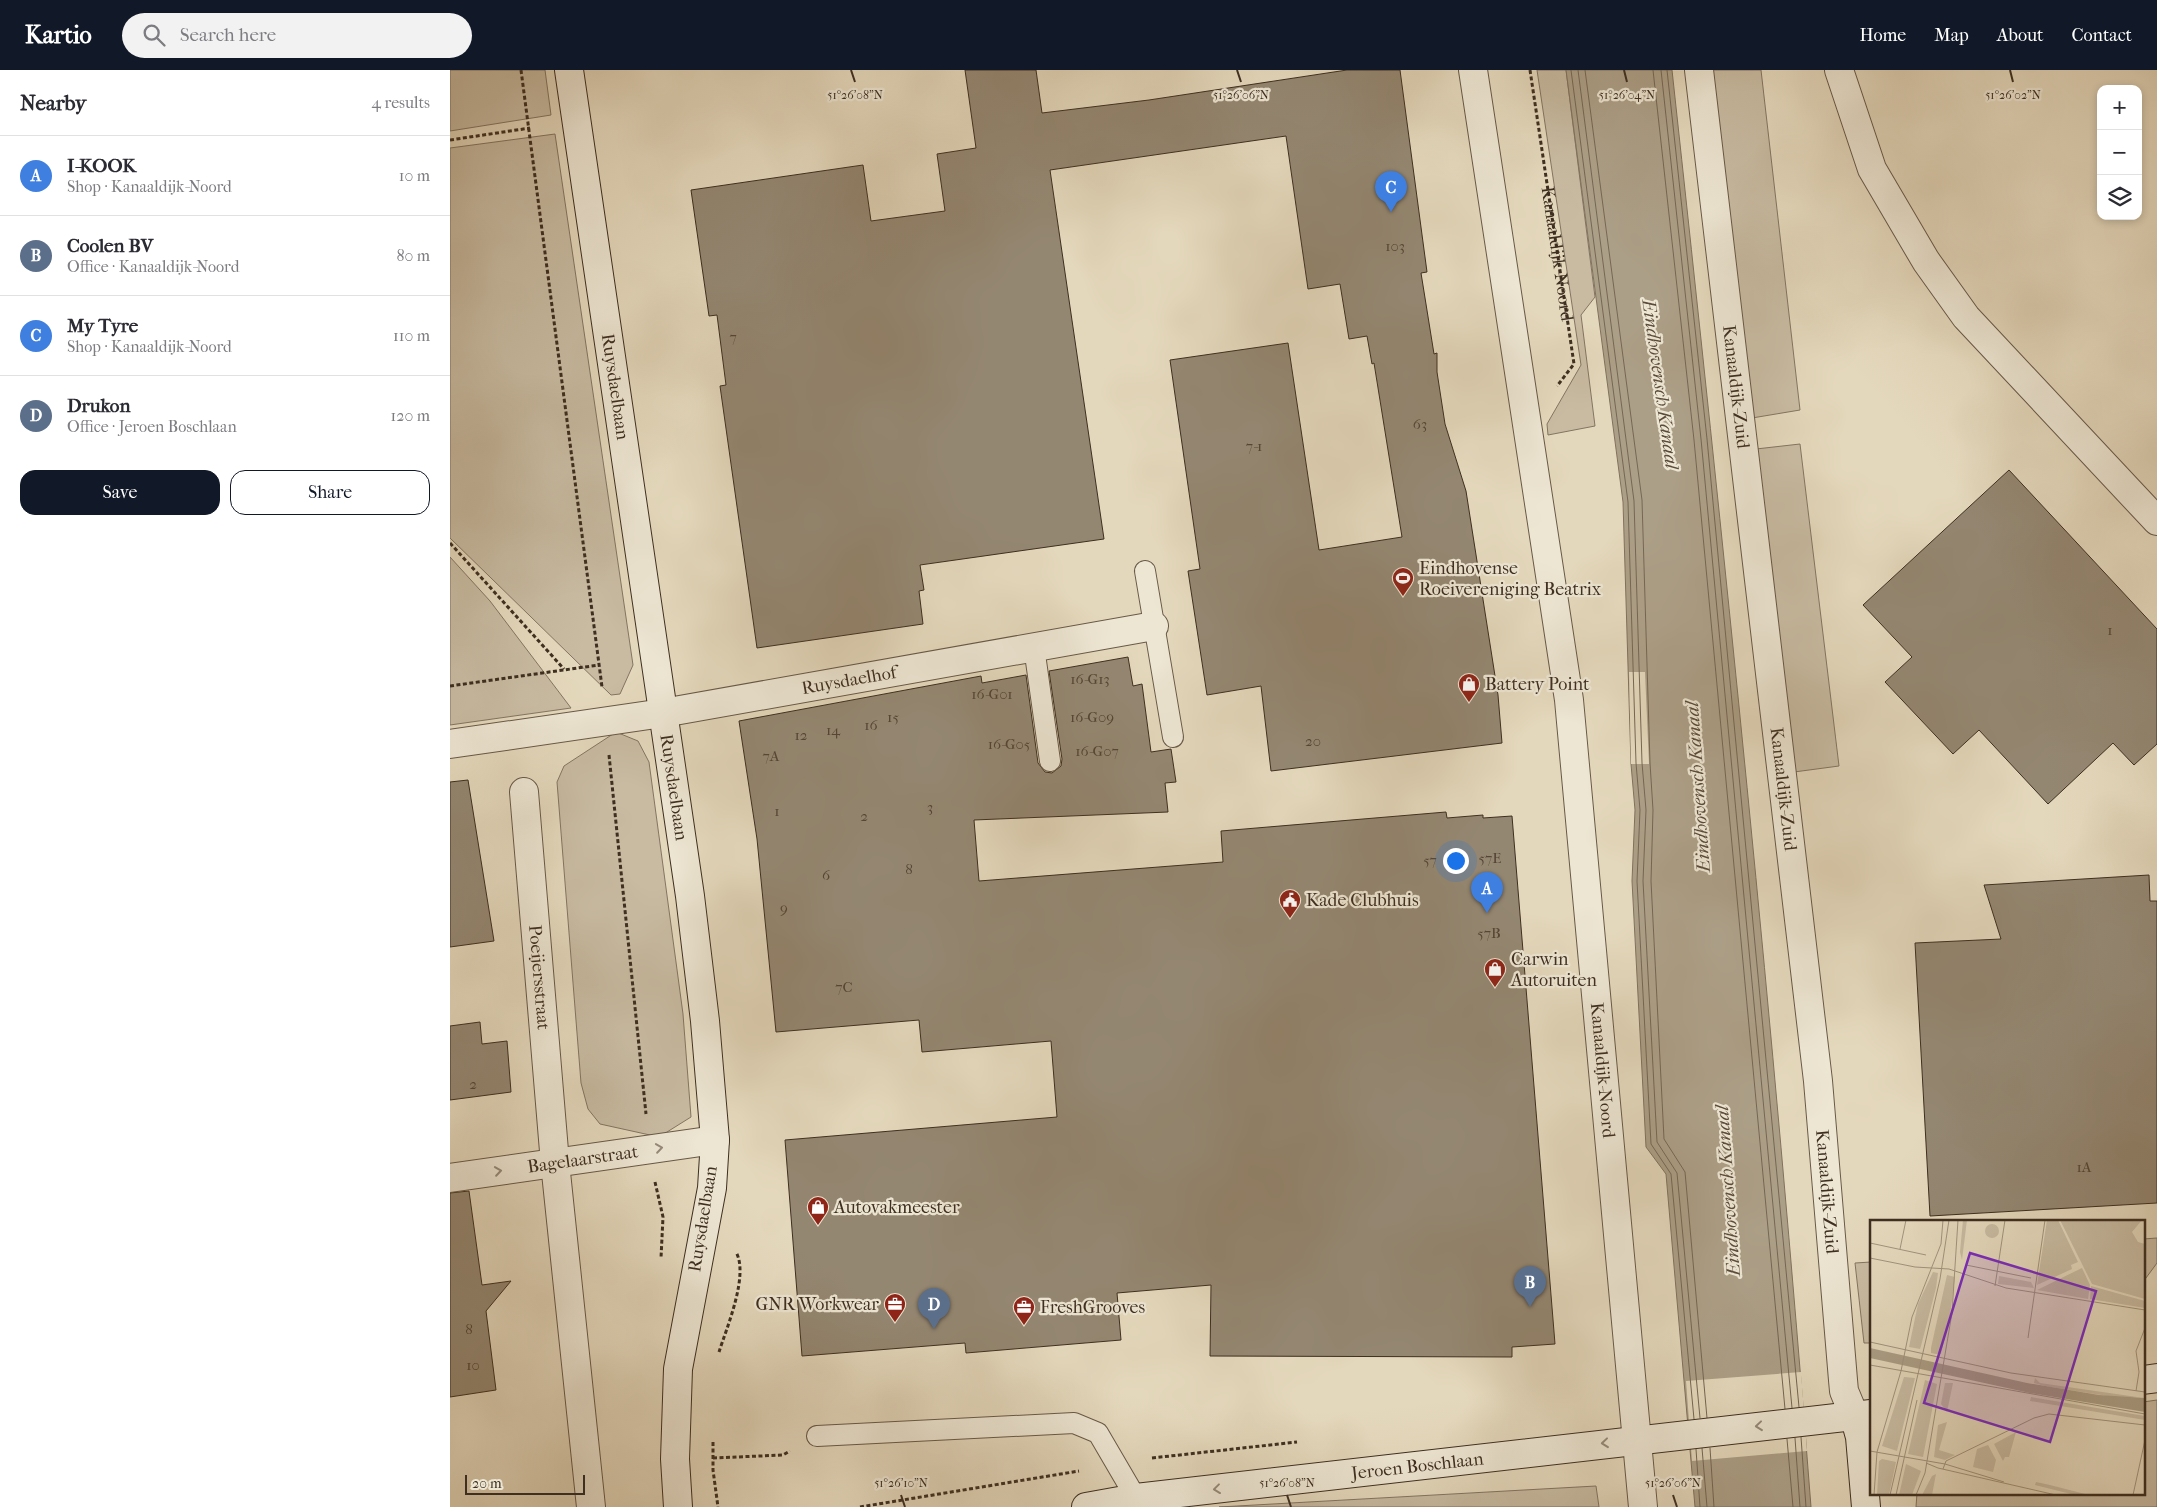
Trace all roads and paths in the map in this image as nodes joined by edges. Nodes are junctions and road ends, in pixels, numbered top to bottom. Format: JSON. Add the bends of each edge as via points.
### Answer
{"nodes":[{"id":1,"x":521,"y":70,"type":"edge"},
{"id":2,"x":568,"y":70,"type":"edge"},
{"id":3,"x":1473,"y":70,"type":"edge"},
{"id":4,"x":1530,"y":70,"type":"edge"},
{"id":5,"x":1699,"y":70,"type":"edge"},
{"id":6,"x":1839,"y":70,"type":"edge"},
{"id":7,"x":530,"y":128,"type":"junction"},
{"id":8,"x":450,"y":140,"type":"edge"},
{"id":9,"x":1529,"y":425,"type":"junction"},
{"id":10,"x":2157,"y":521,"type":"edge"},
{"id":11,"x":450,"y":543,"type":"edge"},
{"id":12,"x":1145,"y":571,"type":"dead end"},
{"id":13,"x":1154,"y":626,"type":"junction"},
{"id":14,"x":1034,"y":647,"type":"junction"},
{"id":15,"x":599,"y":665,"type":"junction"},
{"id":16,"x":564,"y":669,"type":"junction"},
{"id":17,"x":450,"y":686,"type":"edge"},
{"id":18,"x":663,"y":712,"type":"junction"},
{"id":19,"x":606,"y":721,"type":"junction"},
{"id":20,"x":1173,"y":737,"type":"dead end"},
{"id":21,"x":450,"y":744,"type":"edge"},
{"id":22,"x":1050,"y":761,"type":"dead end"},
{"id":23,"x":524,"y":792,"type":"dead end"},
{"id":24,"x":715,"y":1140,"type":"junction"},
{"id":25,"x":649,"y":1149,"type":"junction"},
{"id":26,"x":555,"y":1163,"type":"junction"},
{"id":27,"x":450,"y":1178,"type":"edge"},
{"id":28,"x":663,"y":1216,"type":"dead end"},
{"id":29,"x":2157,"y":1378,"type":"edge"},
{"id":30,"x":2144,"y":1380,"type":"edge"},
{"id":31,"x":1862,"y":1414,"type":"edge"},
{"id":32,"x":817,"y":1436,"type":"joint"},
{"id":33,"x":1638,"y":1440,"type":"junction"},
{"id":34,"x":713,"y":1458,"type":"dead end"},
{"id":35,"x":1136,"y":1498,"type":"junction"},
{"id":36,"x":591,"y":1507,"type":"edge"},
{"id":37,"x":678,"y":1507,"type":"edge"},
{"id":38,"x":1086,"y":1507,"type":"edge"},
{"id":39,"x":1643,"y":1507,"type":"edge"},
{"id":40,"x":1866,"y":1507,"type":"edge"}],
"edges":[{"from":1,"to":7,"type":"path"},
{"from":2,"to":18,"type":"street","name":"Ruysdaelbaan"},
{"from":3,"to":9,"type":"street","name":"Kanaaldijk-Noord"},
{"from":4,"to":9,"type":"path","name":"Kanaaldijk-Noord","via":[[1574,364]]},
{"from":5,"to":31,"type":"street","name":"Kanaaldijk-Zuid","via":[[1818,1081],[1844,1391]]},
{"from":6,"to":10,"type":"street","via":[[1872,169],[1926,261],[1966,317]]},
{"from":7,"to":8,"type":"path"},
{"from":7,"to":15,"type":"path"},
{"from":9,"to":33,"type":"street","name":"Kanaaldijk-Noord","via":[[1569,700]]},
{"from":11,"to":16,"type":"path"},
{"from":12,"to":13,"type":"lane"},
{"from":13,"to":14,"type":"street","name":"Ruysdaelhof"},
{"from":13,"to":20,"type":"lane"},
{"from":14,"to":18,"type":"street","name":"Ruysdaelhof"},
{"from":14,"to":22,"type":"lane"},
{"from":15,"to":16,"type":"path"},
{"from":15,"to":19,"type":"path"},
{"from":16,"to":17,"type":"path"},
{"from":18,"to":19,"type":"street"},
{"from":18,"to":24,"type":"street","name":"Ruysdaelbaan","via":[[705,1021]]},
{"from":19,"to":21,"type":"street"},
{"from":19,"to":25,"type":"path"},
{"from":23,"to":26,"type":"street","name":"Poeijersstraat"},
{"from":25,"to":24,"type":"street","name":"Bagelaarstraat","one_way":true},
{"from":24,"to":37,"type":"street","name":"Ruysdaelbaan","via":[[712,1188],[678,1369],[675,1460]]},
{"from":25,"to":26,"type":"street","name":"Bagelaarstraat"},
{"from":25,"to":28,"type":"path"},
{"from":27,"to":26,"type":"street","name":"Bagelaarstraat","one_way":true},
{"from":26,"to":36,"type":"street"},
{"from":29,"to":30,"type":"street"},
{"from":31,"to":33,"type":"street","name":"Jeroen Boschlaan","one_way":true},
{"from":31,"to":40,"type":"street","name":"Kanaaldijk-Zuid","via":[[1860,1437]]},
{"from":32,"to":34,"type":"path","via":[[783,1455]]},
{"from":32,"to":35,"type":"lane","via":[[1074,1424],[1098,1433]]},
{"from":33,"to":35,"type":"street","name":"Jeroen Boschlaan","one_way":true},
{"from":33,"to":39,"type":"street","name":"Kanaaldijk-Noord"},
{"from":35,"to":38,"type":"street","name":"Jeroen Boschlaan"}]}
